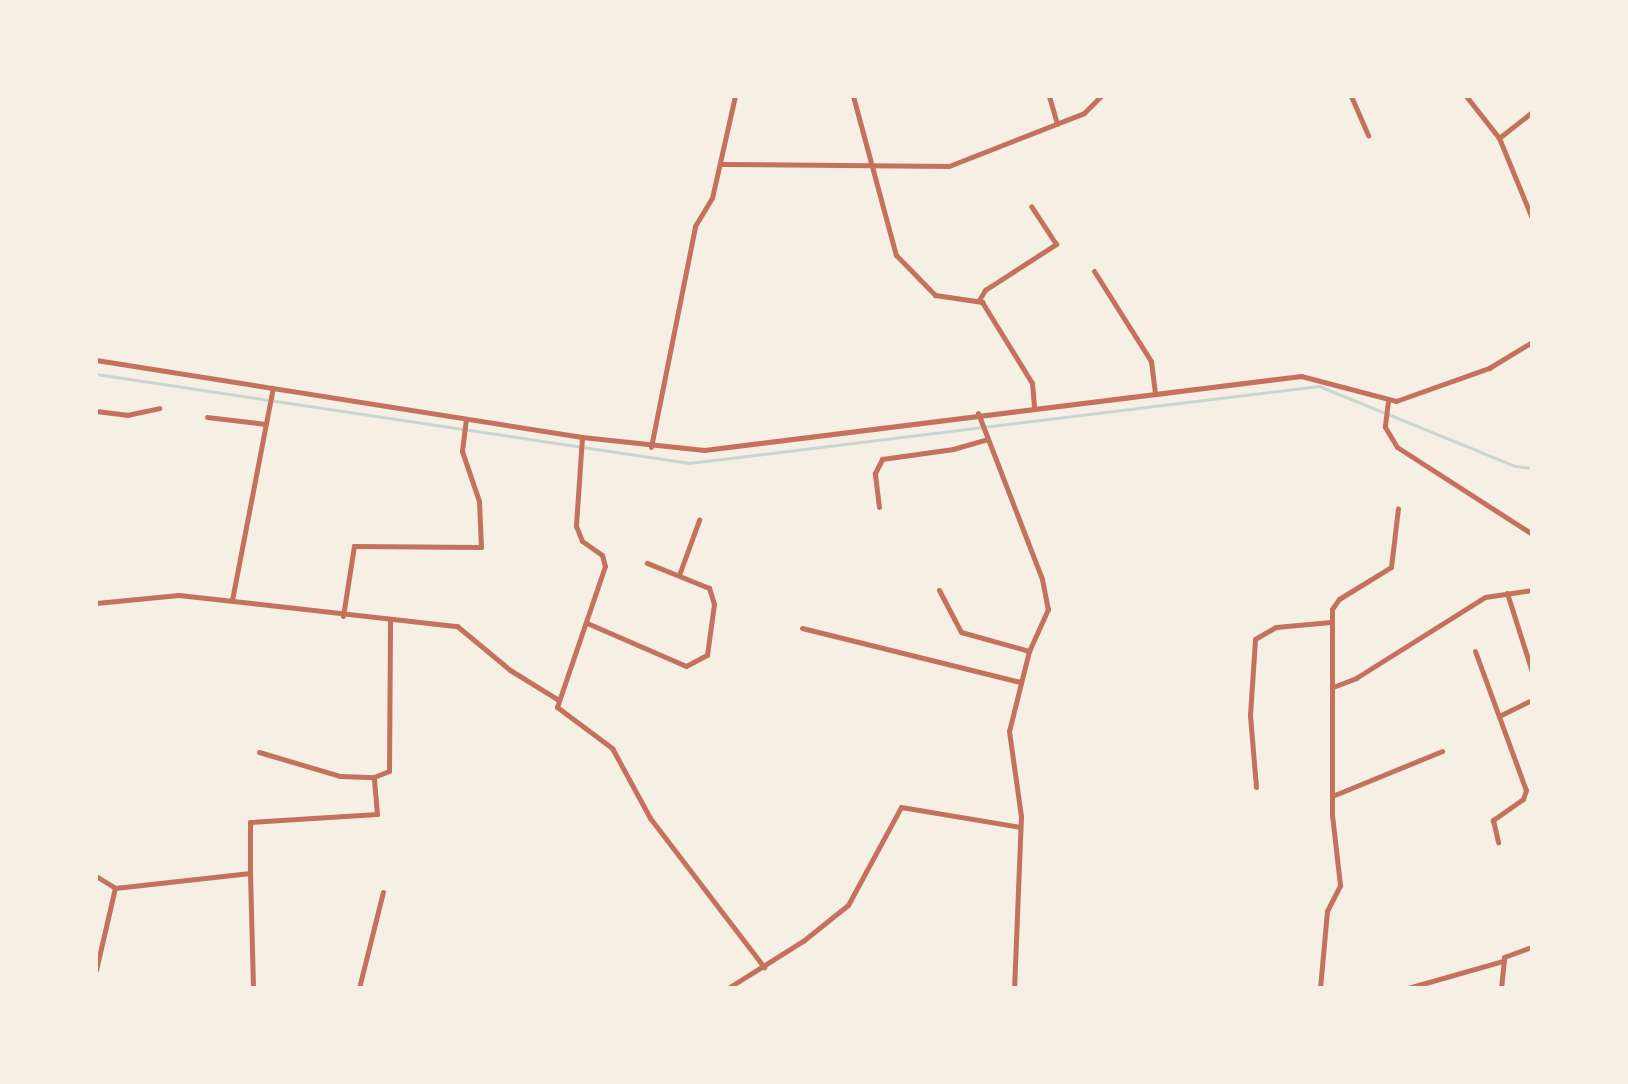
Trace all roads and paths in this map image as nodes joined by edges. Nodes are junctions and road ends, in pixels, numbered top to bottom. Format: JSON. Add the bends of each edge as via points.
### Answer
{"nodes":[{"id":1,"x":735,"y":96,"type":"edge"},
{"id":2,"x":853,"y":96,"type":"edge"},
{"id":3,"x":1049,"y":96,"type":"edge"},
{"id":4,"x":1101,"y":96,"type":"edge"},
{"id":5,"x":1351,"y":96,"type":"edge"},
{"id":6,"x":1466,"y":96,"type":"edge"},
{"id":7,"x":1532,"y":112,"type":"edge"},
{"id":8,"x":1057,"y":124,"type":"junction"},
{"id":9,"x":1368,"y":135,"type":"dead end"},
{"id":10,"x":1499,"y":138,"type":"junction"},
{"id":11,"x":722,"y":164,"type":"junction"},
{"id":12,"x":868,"y":166,"type":"junction"},
{"id":13,"x":1031,"y":206,"type":"dead end"},
{"id":14,"x":1532,"y":218,"type":"edge"},
{"id":15,"x":1094,"y":271,"type":"dead end"},
{"id":16,"x":979,"y":300,"type":"junction"},
{"id":17,"x":1532,"y":342,"type":"edge"},
{"id":18,"x":96,"y":360,"type":"edge"},
{"id":19,"x":273,"y":388,"type":"junction"},
{"id":20,"x":1155,"y":392,"type":"junction"},
{"id":21,"x":1387,"y":404,"type":"junction"},
{"id":22,"x":1034,"y":406,"type":"junction"},
{"id":23,"x":159,"y":408,"type":"dead end"},
{"id":24,"x":96,"y":411,"type":"edge"},
{"id":25,"x":979,"y":416,"type":"junction"},
{"id":26,"x":207,"y":417,"type":"dead end"},
{"id":27,"x":465,"y":423,"type":"junction"},
{"id":28,"x":266,"y":424,"type":"junction"},
{"id":29,"x":986,"y":436,"type":"junction"},
{"id":30,"x":582,"y":437,"type":"junction"},
{"id":31,"x":651,"y":447,"type":"junction"},
{"id":32,"x":879,"y":507,"type":"dead end"},
{"id":33,"x":1398,"y":508,"type":"dead end"},
{"id":34,"x":699,"y":520,"type":"dead end"},
{"id":35,"x":1532,"y":534,"type":"edge"},
{"id":36,"x":647,"y":563,"type":"dead end"},
{"id":37,"x":679,"y":575,"type":"junction"},
{"id":38,"x":939,"y":590,"type":"dead end"},
{"id":39,"x":1532,"y":590,"type":"edge"},
{"id":40,"x":1507,"y":593,"type":"junction"},
{"id":41,"x":232,"y":600,"type":"junction"},
{"id":42,"x":96,"y":603,"type":"edge"},
{"id":43,"x":343,"y":616,"type":"junction"},
{"id":44,"x":390,"y":619,"type":"junction"},
{"id":45,"x":1331,"y":622,"type":"junction"},
{"id":46,"x":587,"y":623,"type":"junction"},
{"id":47,"x":802,"y":628,"type":"dead end"},
{"id":48,"x":1029,"y":651,"type":"junction"},
{"id":49,"x":1475,"y":651,"type":"dead end"},
{"id":50,"x":1532,"y":672,"type":"edge"},
{"id":51,"x":1020,"y":682,"type":"junction"},
{"id":52,"x":1333,"y":687,"type":"junction"},
{"id":53,"x":557,"y":699,"type":"junction"},
{"id":54,"x":1532,"y":700,"type":"edge"},
{"id":55,"x":1499,"y":716,"type":"junction"},
{"id":56,"x":1442,"y":751,"type":"dead end"},
{"id":57,"x":259,"y":752,"type":"dead end"},
{"id":58,"x":374,"y":777,"type":"junction"},
{"id":59,"x":1256,"y":787,"type":"dead end"},
{"id":60,"x":1332,"y":796,"type":"junction"},
{"id":61,"x":1020,"y":827,"type":"junction"},
{"id":62,"x":1498,"y":842,"type":"dead end"},
{"id":63,"x":250,"y":873,"type":"junction"},
{"id":64,"x":96,"y":876,"type":"edge"},
{"id":65,"x":115,"y":888,"type":"junction"},
{"id":66,"x":383,"y":892,"type":"dead end"},
{"id":67,"x":1532,"y":947,"type":"edge"},
{"id":68,"x":1503,"y":961,"type":"junction"},
{"id":69,"x":764,"y":967,"type":"junction"},
{"id":70,"x":96,"y":970,"type":"edge"},
{"id":71,"x":253,"y":988,"type":"edge"},
{"id":72,"x":359,"y":988,"type":"edge"},
{"id":73,"x":728,"y":988,"type":"edge"},
{"id":74,"x":1014,"y":988,"type":"edge"},
{"id":75,"x":1320,"y":988,"type":"edge"},
{"id":76,"x":1408,"y":988,"type":"edge"},
{"id":77,"x":1501,"y":988,"type":"edge"}],
"edges":[{"from":1,"to":11,"type":"street"},
{"from":2,"to":12,"type":"street"},
{"from":3,"to":8,"type":"street"},
{"from":4,"to":8,"type":"street","via":[[1084,113]]},
{"from":5,"to":9,"type":"street"},
{"from":6,"to":10,"type":"street"},
{"from":7,"to":10,"type":"street"},
{"from":8,"to":12,"type":"street","via":[[949,166]]},
{"from":10,"to":14,"type":"street"},
{"from":11,"to":12,"type":"street"},
{"from":11,"to":31,"type":"street","via":[[712,198],[695,226]]},
{"from":12,"to":16,"type":"street","via":[[900,260],[935,295]]},
{"from":13,"to":16,"type":"street","via":[[1056,244],[985,290]]},
{"from":15,"to":20,"type":"street","via":[[1151,361]]},
{"from":16,"to":22,"type":"street","via":[[1029,377]]},
{"from":17,"to":21,"type":"street","via":[[1489,368]]},
{"from":18,"to":19,"type":"street"},
{"from":19,"to":27,"type":"street"},
{"from":19,"to":28,"type":"street"},
{"from":20,"to":21,"type":"street","via":[[1301,376]]},
{"from":20,"to":22,"type":"street"},
{"from":21,"to":35,"type":"street","via":[[1384,421],[1397,447]]},
{"from":22,"to":25,"type":"street"},
{"from":23,"to":24,"type":"street","via":[[127,415]]},
{"from":25,"to":29,"type":"street"},
{"from":25,"to":31,"type":"street","via":[[704,450]]},
{"from":26,"to":28,"type":"street"},
{"from":27,"to":30,"type":"street"},
{"from":27,"to":43,"type":"street","via":[[461,442],[479,501],[481,547],[354,546]]},
{"from":28,"to":41,"type":"street"},
{"from":29,"to":32,"type":"street","via":[[882,459],[875,473]]},
{"from":29,"to":48,"type":"street","via":[[1045,591],[1048,609]]},
{"from":30,"to":31,"type":"street"},
{"from":30,"to":46,"type":"street","via":[[576,526],[582,541],[605,561]]},
{"from":33,"to":45,"type":"street","via":[[1391,567],[1339,599]]},
{"from":34,"to":37,"type":"street"},
{"from":36,"to":37,"type":"street"},
{"from":37,"to":46,"type":"street","via":[[706,586],[713,599],[711,649],[694,665]]},
{"from":38,"to":48,"type":"street","via":[[961,632]]},
{"from":39,"to":40,"type":"street"},
{"from":40,"to":50,"type":"street"},
{"from":40,"to":52,"type":"street","via":[[1456,611],[1356,678]]},
{"from":41,"to":42,"type":"street","via":[[179,595]]},
{"from":41,"to":43,"type":"street"},
{"from":43,"to":44,"type":"street"},
{"from":44,"to":53,"type":"street","via":[[457,626],[510,670]]},
{"from":44,"to":58,"type":"street","via":[[390,767]]},
{"from":45,"to":52,"type":"street"},
{"from":45,"to":59,"type":"street","via":[[1272,628],[1255,639],[1250,715]]},
{"from":46,"to":53,"type":"street"},
{"from":47,"to":51,"type":"street"},
{"from":48,"to":51,"type":"street"},
{"from":49,"to":55,"type":"street"},
{"from":51,"to":61,"type":"street","via":[[1009,731]]},
{"from":52,"to":60,"type":"street"},
{"from":53,"to":69,"type":"street","via":[[560,713],[612,748],[650,818]]},
{"from":54,"to":55,"type":"street"},
{"from":55,"to":62,"type":"street","via":[[1526,790],[1523,799],[1493,820]]},
{"from":56,"to":60,"type":"street"},
{"from":57,"to":58,"type":"street","via":[[290,758],[324,774]]},
{"from":58,"to":63,"type":"street","via":[[377,814],[250,822]]},
{"from":60,"to":75,"type":"street","via":[[1340,885],[1327,911]]},
{"from":61,"to":69,"type":"street","via":[[901,807],[861,874],[853,899]]},
{"from":61,"to":74,"type":"street"},
{"from":63,"to":65,"type":"street"},
{"from":63,"to":71,"type":"street"},
{"from":64,"to":65,"type":"street"},
{"from":65,"to":70,"type":"street"},
{"from":66,"to":72,"type":"street"},
{"from":67,"to":68,"type":"street","via":[[1510,953]]},
{"from":68,"to":76,"type":"street"},
{"from":68,"to":77,"type":"street"},
{"from":69,"to":73,"type":"street"}]}
